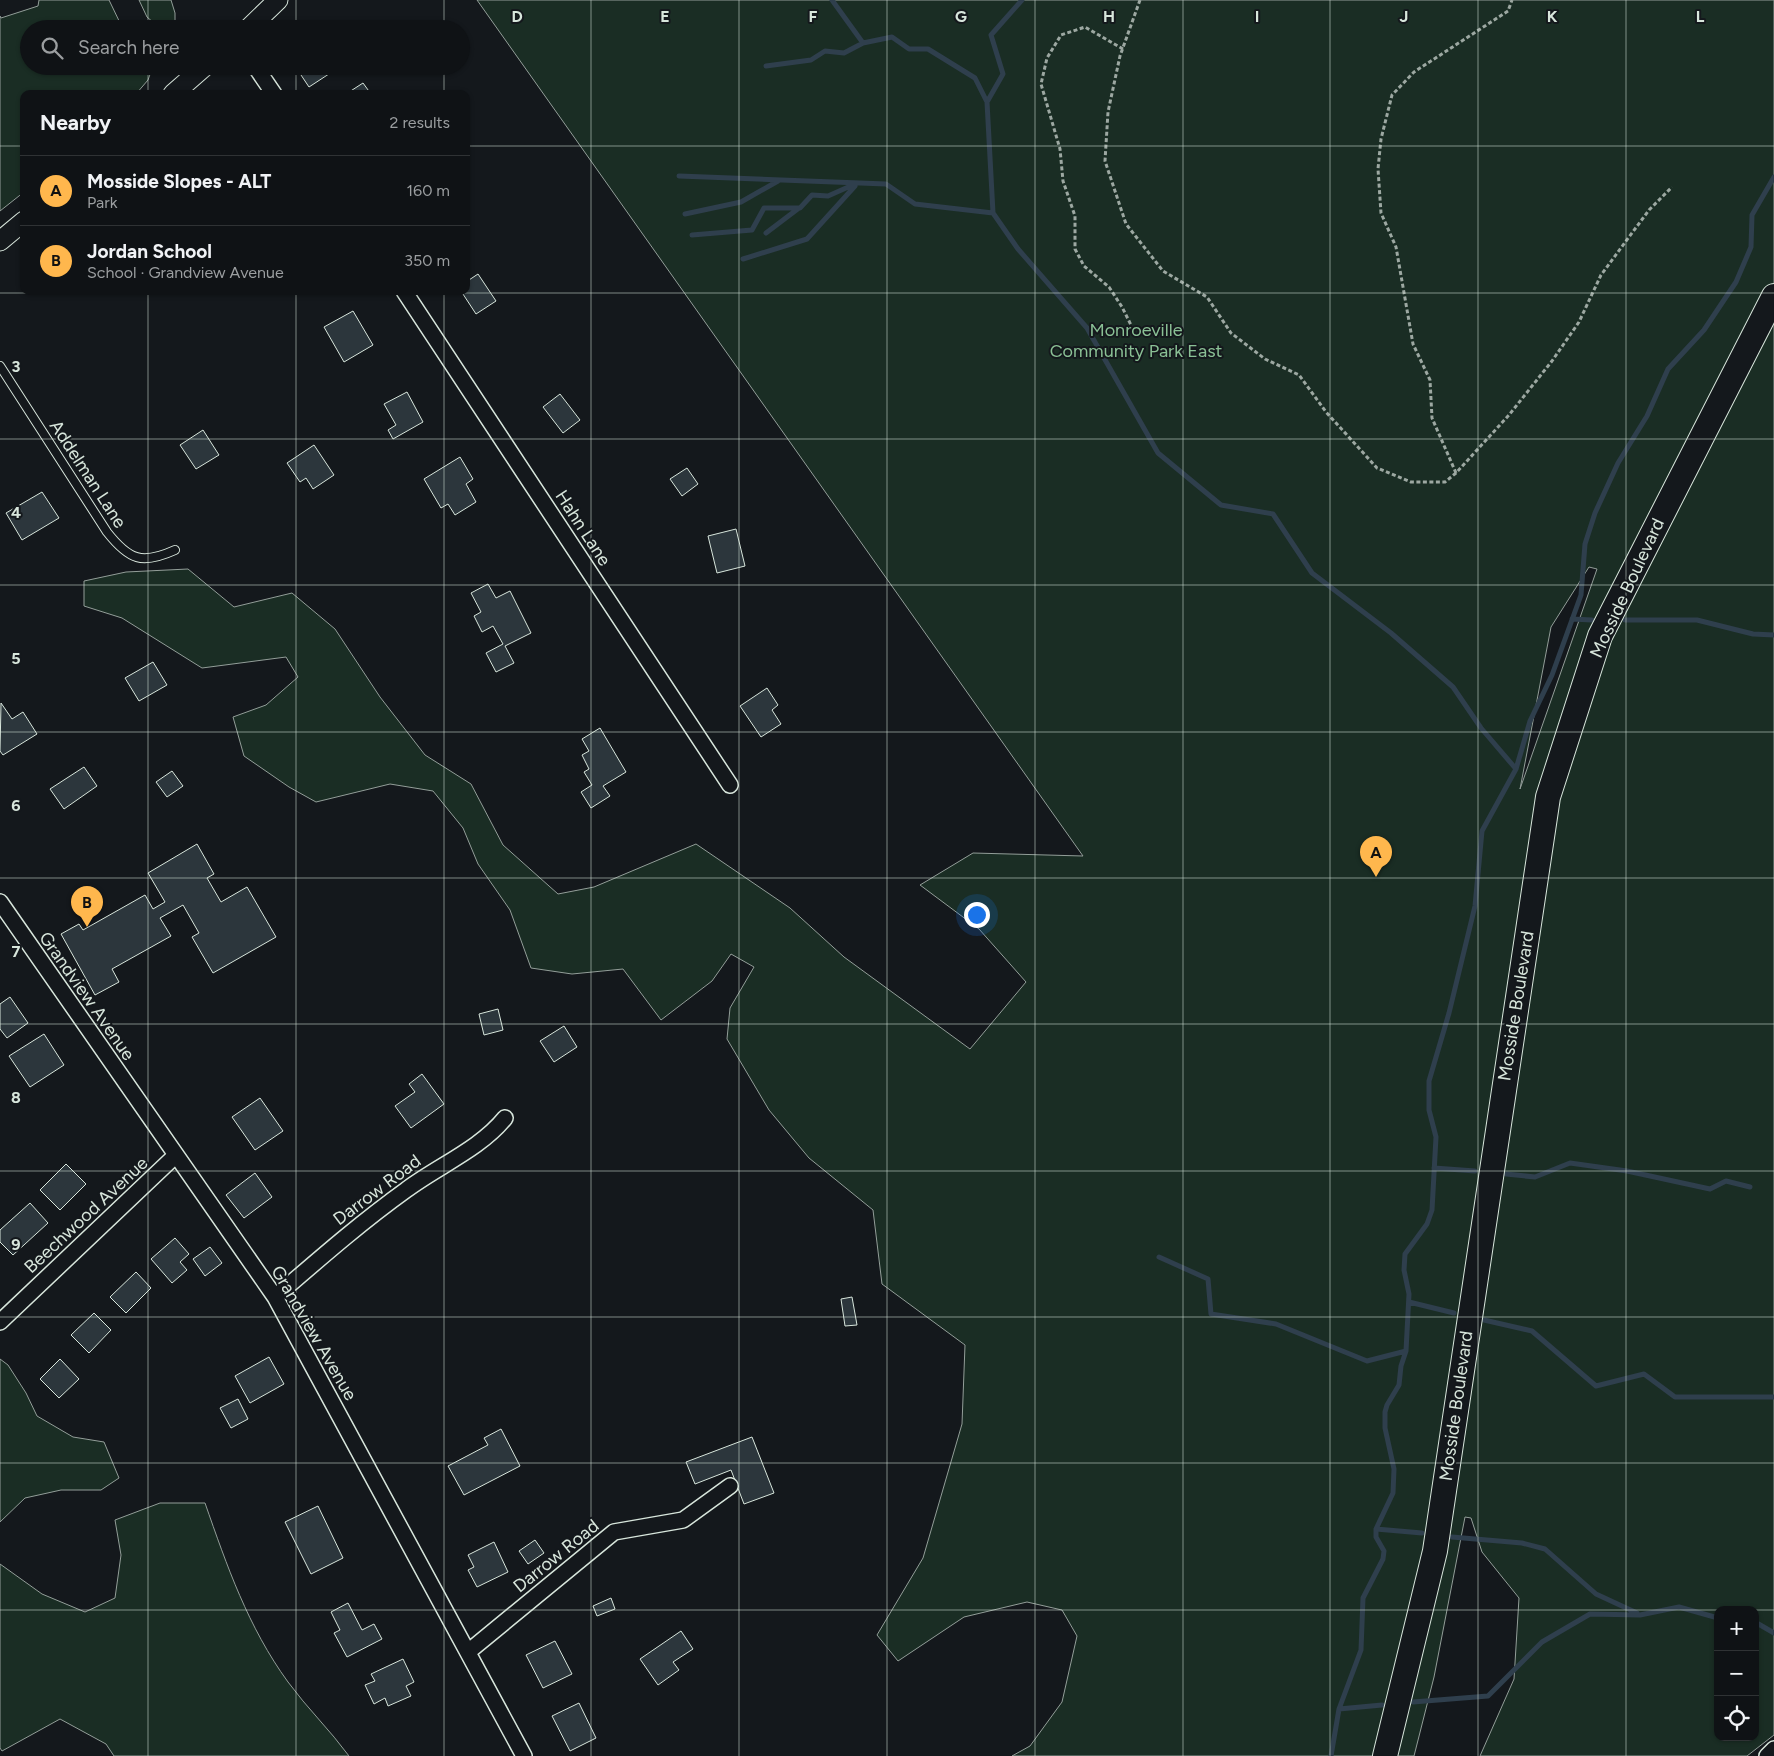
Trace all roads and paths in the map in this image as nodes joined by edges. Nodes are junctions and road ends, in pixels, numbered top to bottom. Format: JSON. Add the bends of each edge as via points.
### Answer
{"nodes":[{"id":1,"x":278,"y":0,"type":"edge"},
{"id":2,"x":1140,"y":0,"type":"edge"},
{"id":3,"x":1512,"y":0,"type":"edge"},
{"id":4,"x":257,"y":20,"type":"edge"},
{"id":5,"x":1123,"y":48,"type":"junction"},
{"id":6,"x":195,"y":75,"type":"edge"},
{"id":7,"x":261,"y":75,"type":"edge"},
{"id":8,"x":178,"y":90,"type":"edge"},
{"id":9,"x":271,"y":90,"type":"edge"},
{"id":10,"x":1672,"y":187,"type":"dead end"},
{"id":11,"x":20,"y":224,"type":"edge"},
{"id":12,"x":0,"y":241,"type":"edge"},
{"id":13,"x":407,"y":295,"type":"edge"},
{"id":14,"x":1774,"y":296,"type":"edge"},
{"id":15,"x":1132,"y":330,"type":"dead end"},
{"id":16,"x":0,"y":366,"type":"edge"},
{"id":17,"x":1456,"y":473,"type":"junction"},
{"id":18,"x":175,"y":550,"type":"dead end"},
{"id":19,"x":730,"y":785,"type":"dead end"},
{"id":20,"x":0,"y":902,"type":"edge"},
{"id":21,"x":505,"y":1118,"type":"dead end"},
{"id":22,"x":175,"y":1156,"type":"junction"},
{"id":23,"x":275,"y":1297,"type":"junction"},
{"id":24,"x":0,"y":1322,"type":"edge"},
{"id":25,"x":730,"y":1486,"type":"dead end"},
{"id":26,"x":468,"y":1652,"type":"junction"},
{"id":27,"x":1774,"y":1749,"type":"edge"},
{"id":28,"x":524,"y":1756,"type":"edge"},
{"id":29,"x":1385,"y":1756,"type":"edge"},
{"id":30,"x":1767,"y":1756,"type":"edge"}],
"edges":[{"from":1,"to":4,"type":"street"},
{"from":2,"to":5,"type":"path"},
{"from":3,"to":17,"type":"path","via":[[1508,11],[1414,72],[1392,95],[1381,139],[1378,168],[1381,213],[1396,247],[1412,344],[1430,380],[1432,418]]},
{"from":5,"to":15,"type":"path","via":[[1085,27],[1061,36],[1047,58],[1041,84],[1060,149],[1062,181],[1075,216],[1075,249],[1084,266],[1109,287]]},
{"from":5,"to":17,"type":"path","via":[[1108,112],[1104,161],[1126,224],[1163,271],[1207,297],[1231,333],[1265,359],[1299,375],[1326,412],[1377,468],[1411,482],[1445,482]]},
{"from":6,"to":8,"type":"street"},
{"from":7,"to":9,"type":"street"},
{"from":10,"to":17,"type":"path","via":[[1649,210],[1601,275],[1579,322],[1552,361]]},
{"from":11,"to":12,"type":"street"},
{"from":13,"to":19,"type":"street","name":"Hahn Lane"},
{"from":14,"to":29,"type":"main road","name":"Mosside Boulevard","via":[[1600,636],[1548,797],[1435,1550]]},
{"from":16,"to":18,"type":"lane","name":"Addelman Lane","via":[[121,550],[137,558],[148,559]]},
{"from":20,"to":22,"type":"street","name":"Grandview Avenue"},
{"from":21,"to":23,"type":"street","name":"Darrow Road","via":[[489,1134],[366,1220]]},
{"from":22,"to":23,"type":"street","name":"Grandview Avenue"},
{"from":22,"to":24,"type":"street","name":"Beechwood Avenue"},
{"from":23,"to":26,"type":"street","name":"Grandview Avenue"},
{"from":25,"to":26,"type":"street","name":"Darrow Road","via":[[683,1520],[614,1532]]},
{"from":26,"to":28,"type":"street","name":"Grandview Avenue"},
{"from":27,"to":30,"type":"street"}]}
